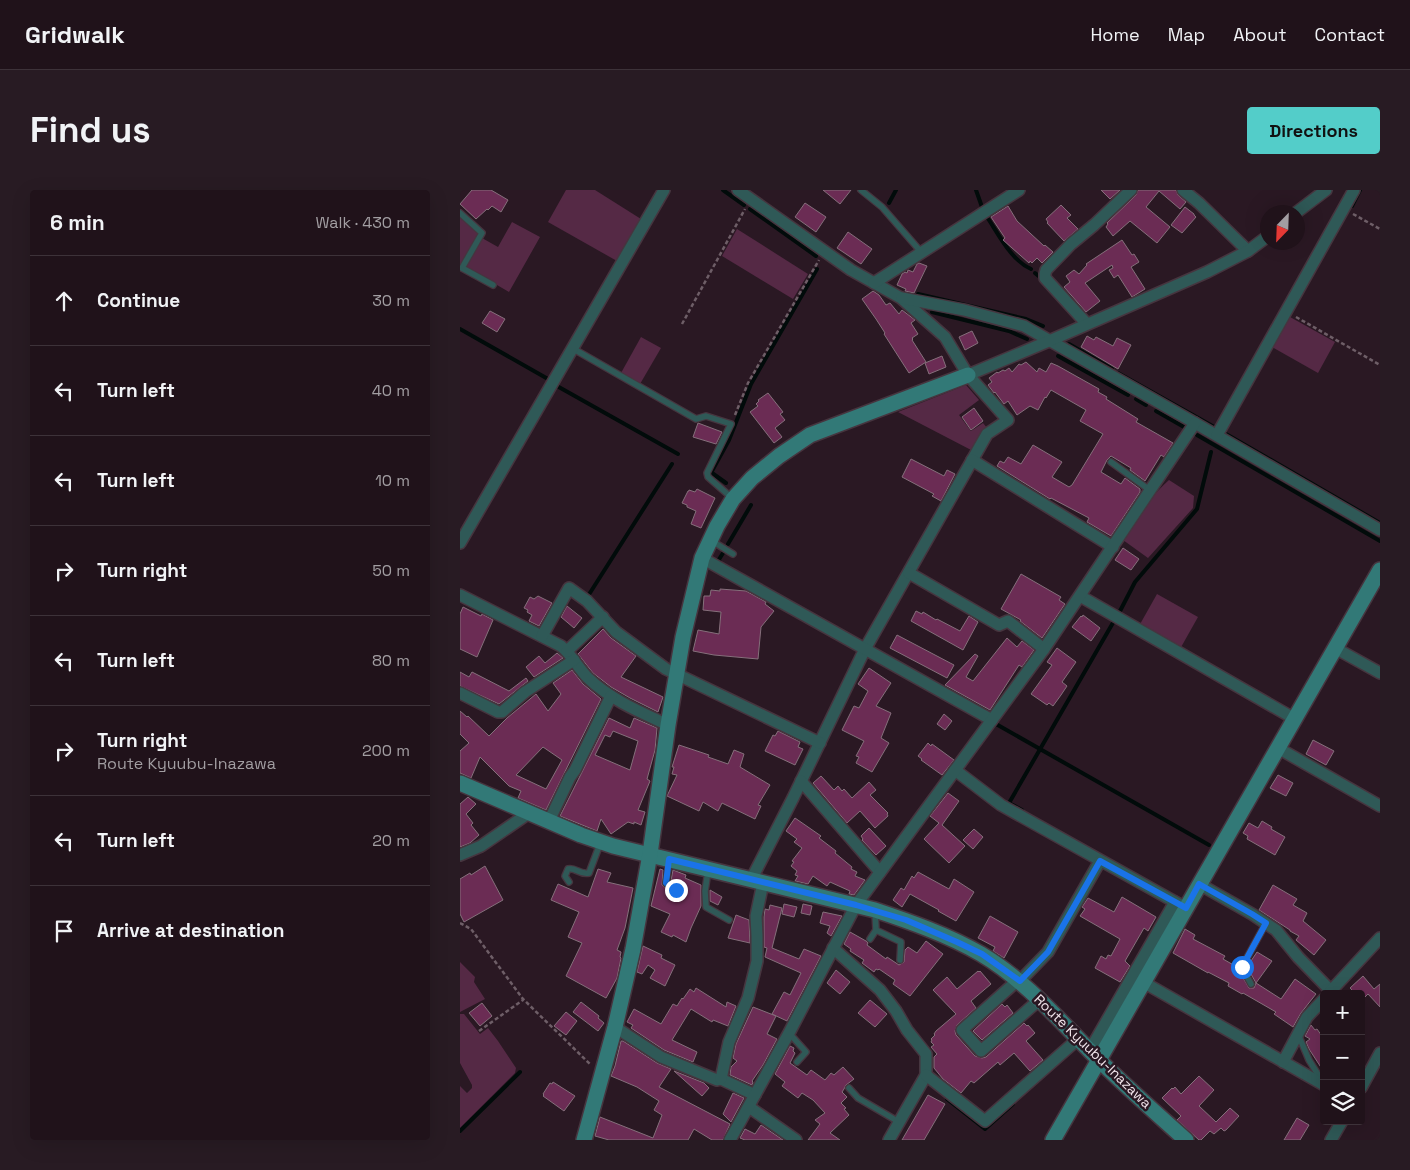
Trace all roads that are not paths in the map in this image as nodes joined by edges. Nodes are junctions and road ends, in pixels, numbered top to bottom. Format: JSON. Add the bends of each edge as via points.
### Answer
{"nodes":[{"id":1,"x":664,"y":190,"type":"edge"},
{"id":2,"x":738,"y":190,"type":"edge"},
{"id":3,"x":861,"y":190,"type":"edge"},
{"id":4,"x":1019,"y":190,"type":"edge"},
{"id":5,"x":1131,"y":190,"type":"edge"},
{"id":6,"x":1183,"y":190,"type":"edge"},
{"id":7,"x":1326,"y":190,"type":"edge"},
{"id":8,"x":1354,"y":190,"type":"edge"},
{"id":9,"x":1305,"y":206,"type":"edge"},
{"id":10,"x":460,"y":213,"type":"edge"},
{"id":11,"x":1260,"y":242,"type":"edge"},
{"id":12,"x":1248,"y":251,"type":"junction"},
{"id":13,"x":922,"y":253,"type":"junction"},
{"id":14,"x":874,"y":284,"type":"junction"},
{"id":15,"x":492,"y":285,"type":"dead end"},
{"id":16,"x":901,"y":298,"type":"junction"},
{"id":17,"x":1087,"y":324,"type":"junction"},
{"id":18,"x":1050,"y":341,"type":"junction"},
{"id":19,"x":572,"y":348,"type":"junction"},
{"id":20,"x":968,"y":375,"type":"junction"},
{"id":21,"x":1195,"y":423,"type":"junction"},
{"id":22,"x":1217,"y":435,"type":"junction"},
{"id":23,"x":972,"y":460,"type":"junction"},
{"id":24,"x":1111,"y":462,"type":"dead end"},
{"id":25,"x":1151,"y":491,"type":"junction"},
{"id":26,"x":733,"y":499,"type":"junction"},
{"id":27,"x":1380,"y":530,"type":"edge"},
{"id":28,"x":710,"y":540,"type":"junction"},
{"id":29,"x":460,"y":543,"type":"edge"},
{"id":30,"x":1113,"y":547,"type":"junction"},
{"id":31,"x":734,"y":554,"type":"dead end"},
{"id":32,"x":702,"y":558,"type":"junction"},
{"id":33,"x":1380,"y":570,"type":"edge"},
{"id":34,"x":910,"y":573,"type":"junction"},
{"id":35,"x":460,"y":594,"type":"edge"},
{"id":36,"x":1080,"y":596,"type":"junction"},
{"id":37,"x":602,"y":617,"type":"junction"},
{"id":38,"x":542,"y":636,"type":"junction"},
{"id":39,"x":1336,"y":648,"type":"junction"},
{"id":40,"x":865,"y":649,"type":"junction"},
{"id":41,"x":1044,"y":649,"type":"junction"},
{"id":42,"x":570,"y":655,"type":"junction"},
{"id":43,"x":1380,"y":673,"type":"edge"},
{"id":44,"x":677,"y":674,"type":"junction"},
{"id":45,"x":460,"y":693,"type":"edge"},
{"id":46,"x":611,"y":696,"type":"junction"},
{"id":47,"x":1295,"y":718,"type":"junction"},
{"id":48,"x":992,"y":720,"type":"junction"},
{"id":49,"x":668,"y":726,"type":"junction"},
{"id":50,"x":820,"y":743,"type":"junction"},
{"id":51,"x":1278,"y":748,"type":"junction"},
{"id":52,"x":955,"y":770,"type":"junction"},
{"id":53,"x":801,"y":781,"type":"junction"},
{"id":54,"x":460,"y":784,"type":"edge"},
{"id":55,"x":1380,"y":806,"type":"edge"},
{"id":56,"x":529,"y":813,"type":"junction"},
{"id":57,"x":549,"y":821,"type":"junction"},
{"id":58,"x":601,"y":842,"type":"junction"},
{"id":59,"x":650,"y":854,"type":"junction"},
{"id":60,"x":460,"y":855,"type":"edge"},
{"id":61,"x":669,"y":859,"type":"junction"},
{"id":62,"x":1100,"y":861,"type":"junction"},
{"id":63,"x":709,"y":869,"type":"junction"},
{"id":64,"x":880,"y":872,"type":"junction"},
{"id":65,"x":757,"y":881,"type":"junction"},
{"id":66,"x":569,"y":882,"type":"dead end"},
{"id":67,"x":1199,"y":884,"type":"junction"},
{"id":68,"x":676,"y":890,"type":"dead end"},
{"id":69,"x":856,"y":905,"type":"junction"},
{"id":70,"x":1180,"y":905,"type":"junction"},
{"id":71,"x":875,"y":910,"type":"junction"},
{"id":72,"x":729,"y":920,"type":"dead end"},
{"id":73,"x":1266,"y":923,"type":"junction"},
{"id":74,"x":876,"y":930,"type":"junction"},
{"id":75,"x":1380,"y":938,"type":"edge"},
{"id":76,"x":870,"y":939,"type":"dead end"},
{"id":77,"x":833,"y":948,"type":"junction"},
{"id":78,"x":900,"y":960,"type":"dead end"},
{"id":79,"x":1019,"y":981,"type":"junction"},
{"id":80,"x":1143,"y":982,"type":"junction"},
{"id":81,"x":1251,"y":984,"type":"dead end"},
{"id":82,"x":1325,"y":990,"type":"edge"},
{"id":83,"x":1332,"y":990,"type":"edge"},
{"id":84,"x":1039,"y":1000,"type":"junction"},
{"id":85,"x":1320,"y":1003,"type":"edge"},
{"id":86,"x":615,"y":1027,"type":"junction"},
{"id":87,"x":789,"y":1033,"type":"junction"},
{"id":88,"x":1298,"y":1034,"type":"junction"},
{"id":89,"x":1078,"y":1039,"type":"junction"},
{"id":90,"x":1380,"y":1053,"type":"edge"},
{"id":91,"x":1094,"y":1055,"type":"junction"},
{"id":92,"x":797,"y":1062,"type":"dead end"},
{"id":93,"x":1283,"y":1062,"type":"junction"},
{"id":94,"x":926,"y":1075,"type":"junction"},
{"id":95,"x":1375,"y":1075,"type":"edge"},
{"id":96,"x":722,"y":1079,"type":"junction"},
{"id":97,"x":1322,"y":1080,"type":"edge"},
{"id":98,"x":1320,"y":1082,"type":"edge"},
{"id":99,"x":1365,"y":1084,"type":"edge"},
{"id":100,"x":850,"y":1088,"type":"dead end"},
{"id":101,"x":755,"y":1095,"type":"junction"},
{"id":102,"x":749,"y":1107,"type":"junction"},
{"id":103,"x":899,"y":1122,"type":"junction"},
{"id":104,"x":1340,"y":1125,"type":"edge"},
{"id":105,"x":584,"y":1140,"type":"edge"},
{"id":106,"x":730,"y":1140,"type":"edge"},
{"id":107,"x":796,"y":1140,"type":"edge"},
{"id":108,"x":889,"y":1140,"type":"edge"},
{"id":109,"x":1053,"y":1140,"type":"edge"},
{"id":110,"x":1186,"y":1140,"type":"edge"},
{"id":111,"x":1331,"y":1140,"type":"edge"}],
"edges":[{"from":1,"to":19,"type":"street"},
{"from":2,"to":14,"type":"street"},
{"from":3,"to":13,"type":"lane","via":[[882,207]]},
{"from":4,"to":13,"type":"street"},
{"from":5,"to":17,"type":"street","via":[[1046,270],[1045,278]]},
{"from":6,"to":12,"type":"street"},
{"from":7,"to":9,"type":"street"},
{"from":8,"to":22,"type":"street"},
{"from":10,"to":15,"type":"lane","via":[[482,233],[462,268]]},
{"from":11,"to":12,"type":"street"},
{"from":12,"to":17,"type":"street"},
{"from":13,"to":14,"type":"street"},
{"from":14,"to":16,"type":"street"},
{"from":16,"to":18,"type":"street","via":[[1024,326]]},
{"from":16,"to":20,"type":"street","via":[[945,337]]},
{"from":17,"to":18,"type":"street"},
{"from":18,"to":20,"type":"street"},
{"from":18,"to":21,"type":"street"},
{"from":19,"to":26,"type":"lane","via":[[696,419],[706,416],[731,424],[707,473]]},
{"from":19,"to":29,"type":"street"},
{"from":20,"to":23,"type":"street","via":[[1008,420],[987,434]]},
{"from":20,"to":26,"type":"street","via":[[810,435],[759,472]]},
{"from":21,"to":22,"type":"street"},
{"from":21,"to":25,"type":"street"},
{"from":22,"to":27,"type":"street"},
{"from":23,"to":30,"type":"street"},
{"from":23,"to":34,"type":"street"},
{"from":24,"to":25,"type":"lane"},
{"from":25,"to":30,"type":"street"},
{"from":26,"to":28,"type":"street"},
{"from":28,"to":31,"type":"lane"},
{"from":28,"to":32,"type":"street"},
{"from":30,"to":36,"type":"street"},
{"from":32,"to":40,"type":"street"},
{"from":32,"to":44,"type":"street"},
{"from":33,"to":39,"type":"street"},
{"from":34,"to":40,"type":"street"},
{"from":34,"to":41,"type":"street","via":[[999,625],[1008,621]]},
{"from":35,"to":38,"type":"street"},
{"from":36,"to":41,"type":"street"},
{"from":36,"to":47,"type":"street"},
{"from":37,"to":38,"type":"street","via":[[569,588]]},
{"from":37,"to":42,"type":"street"},
{"from":37,"to":44,"type":"street","via":[[623,637]]},
{"from":38,"to":42,"type":"street"},
{"from":39,"to":43,"type":"street"},
{"from":39,"to":47,"type":"street"},
{"from":40,"to":48,"type":"street"},
{"from":40,"to":50,"type":"street"},
{"from":41,"to":48,"type":"street"},
{"from":42,"to":45,"type":"street","via":[[502,712]]},
{"from":42,"to":46,"type":"street","via":[[588,678]]},
{"from":44,"to":49,"type":"street"},
{"from":44,"to":50,"type":"street"},
{"from":46,"to":49,"type":"street"},
{"from":46,"to":57,"type":"street"},
{"from":47,"to":51,"type":"street"},
{"from":48,"to":52,"type":"street"},
{"from":49,"to":59,"type":"street"},
{"from":50,"to":53,"type":"street"},
{"from":51,"to":55,"type":"street"},
{"from":51,"to":67,"type":"street"},
{"from":52,"to":62,"type":"street","via":[[1001,805]]},
{"from":52,"to":64,"type":"street"},
{"from":53,"to":64,"type":"street"},
{"from":53,"to":65,"type":"street"},
{"from":54,"to":56,"type":"street","name":"Route Kyuubu-Inazawa"},
{"from":56,"to":57,"type":"street","name":"Route Kyuubu-Inazawa"},
{"from":56,"to":60,"type":"street","via":[[480,846]]},
{"from":57,"to":58,"type":"street","name":"Route Kyuubu-Inazawa"},
{"from":58,"to":59,"type":"street","name":"Route Kyuubu-Inazawa"},
{"from":58,"to":66,"type":"lane","via":[[589,873],[568,869],[565,876]]},
{"from":59,"to":61,"type":"street","name":"Route Kyuubu-Inazawa"},
{"from":59,"to":86,"type":"street"},
{"from":61,"to":63,"type":"street","name":"Route Kyuubu-Inazawa"},
{"from":61,"to":68,"type":"lane","via":[[666,883]]},
{"from":62,"to":70,"type":"street"},
{"from":62,"to":79,"type":"street","via":[[1048,952]]},
{"from":63,"to":65,"type":"street","name":"Route Kyuubu-Inazawa"},
{"from":63,"to":72,"type":"lane","via":[[704,891],[706,907]]},
{"from":64,"to":69,"type":"street"},
{"from":65,"to":69,"type":"street","name":"Route Kyuubu-Inazawa"},
{"from":65,"to":96,"type":"street","via":[[757,961],[748,998],[729,1042]]},
{"from":67,"to":70,"type":"street"},
{"from":67,"to":73,"type":"street"},
{"from":69,"to":71,"type":"street","name":"Route Kyuubu-Inazawa"},
{"from":69,"to":77,"type":"street"},
{"from":70,"to":80,"type":"street"},
{"from":70,"to":91,"type":"street"},
{"from":71,"to":74,"type":"lane"},
{"from":71,"to":79,"type":"street","name":"Route Kyuubu-Inazawa","via":[[906,920],[982,954]]},
{"from":73,"to":81,"type":"lane","via":[[1242,967]]},
{"from":73,"to":82,"type":"street","via":[[1276,930]]},
{"from":74,"to":76,"type":"lane"},
{"from":74,"to":78,"type":"lane","via":[[901,942]]},
{"from":75,"to":83,"type":"street"},
{"from":77,"to":87,"type":"street"},
{"from":77,"to":94,"type":"street","via":[[880,990],[896,1011],[926,1054]]},
{"from":79,"to":84,"type":"street","name":"Route Kyuubu-Inazawa"},
{"from":79,"to":84,"type":"street","via":[[962,1030],[981,1051]]},
{"from":80,"to":91,"type":"street"},
{"from":80,"to":93,"type":"street"},
{"from":84,"to":89,"type":"street","name":"Route Kyuubu-Inazawa"},
{"from":85,"to":88,"type":"street"},
{"from":86,"to":96,"type":"street","via":[[661,1057],[717,1080]]},
{"from":86,"to":105,"type":"street"},
{"from":87,"to":92,"type":"lane","via":[[806,1052]]},
{"from":87,"to":101,"type":"street"},
{"from":88,"to":93,"type":"street"},
{"from":88,"to":97,"type":"lane"},
{"from":89,"to":91,"type":"street","name":"Route Kyuubu-Inazawa"},
{"from":89,"to":94,"type":"street","via":[[985,1121]]},
{"from":90,"to":95,"type":"street"},
{"from":91,"to":109,"type":"street"},
{"from":91,"to":110,"type":"street","name":"Route Kyuubu-Inazawa"},
{"from":93,"to":98,"type":"street"},
{"from":94,"to":103,"type":"street"},
{"from":95,"to":99,"type":"street"},
{"from":96,"to":101,"type":"street"},
{"from":100,"to":103,"type":"lane","via":[[858,1098]]},
{"from":101,"to":102,"type":"street"},
{"from":102,"to":106,"type":"street"},
{"from":102,"to":107,"type":"street"},
{"from":103,"to":108,"type":"street"},
{"from":104,"to":111,"type":"street"}]}
